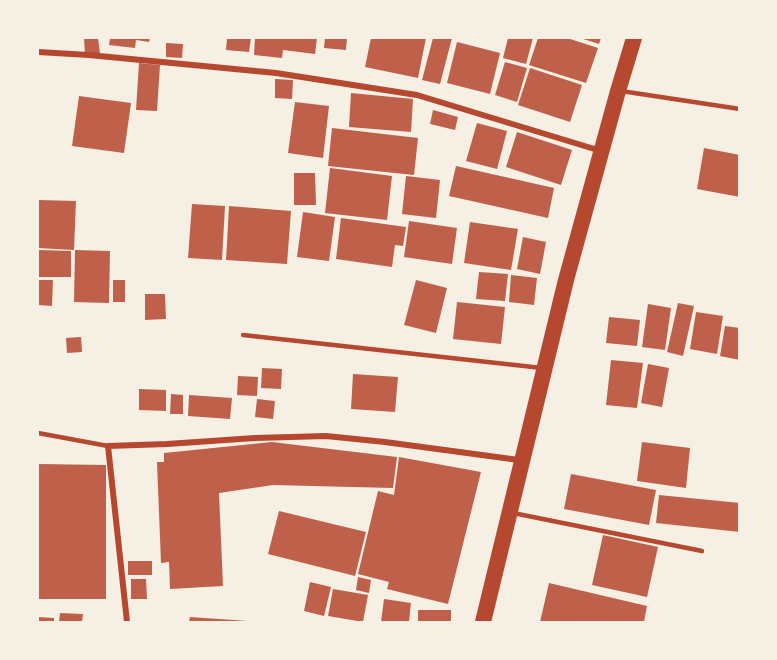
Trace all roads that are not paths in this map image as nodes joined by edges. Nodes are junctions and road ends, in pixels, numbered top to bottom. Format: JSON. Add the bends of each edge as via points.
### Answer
{"nodes":[{"id":1,"x":634,"y":38,"type":"edge"},
{"id":2,"x":38,"y":52,"type":"edge"},
{"id":3,"x":618,"y":91,"type":"junction"},
{"id":4,"x":740,"y":109,"type":"edge"},
{"id":5,"x":601,"y":152,"type":"junction"},
{"id":6,"x":243,"y":335,"type":"dead end"},
{"id":7,"x":545,"y":369,"type":"junction"},
{"id":8,"x":38,"y":433,"type":"edge"},
{"id":9,"x":108,"y":446,"type":"junction"},
{"id":10,"x":523,"y":460,"type":"junction"},
{"id":11,"x":510,"y":512,"type":"junction"},
{"id":12,"x":702,"y":551,"type":"dead end"},
{"id":13,"x":127,"y":622,"type":"edge"},
{"id":14,"x":483,"y":622,"type":"edge"}],
"edges":[{"from":1,"to":3,"type":"highway"},
{"from":2,"to":5,"type":"street","via":[[276,73],[417,95]]},
{"from":3,"to":4,"type":"lane"},
{"from":3,"to":5,"type":"highway"},
{"from":5,"to":7,"type":"highway"},
{"from":6,"to":7,"type":"lane"},
{"from":7,"to":10,"type":"highway"},
{"from":8,"to":9,"type":"lane"},
{"from":9,"to":10,"type":"street","via":[[326,436]]},
{"from":9,"to":13,"type":"street"},
{"from":10,"to":11,"type":"highway"},
{"from":11,"to":12,"type":"lane"},
{"from":11,"to":14,"type":"highway"}]}
